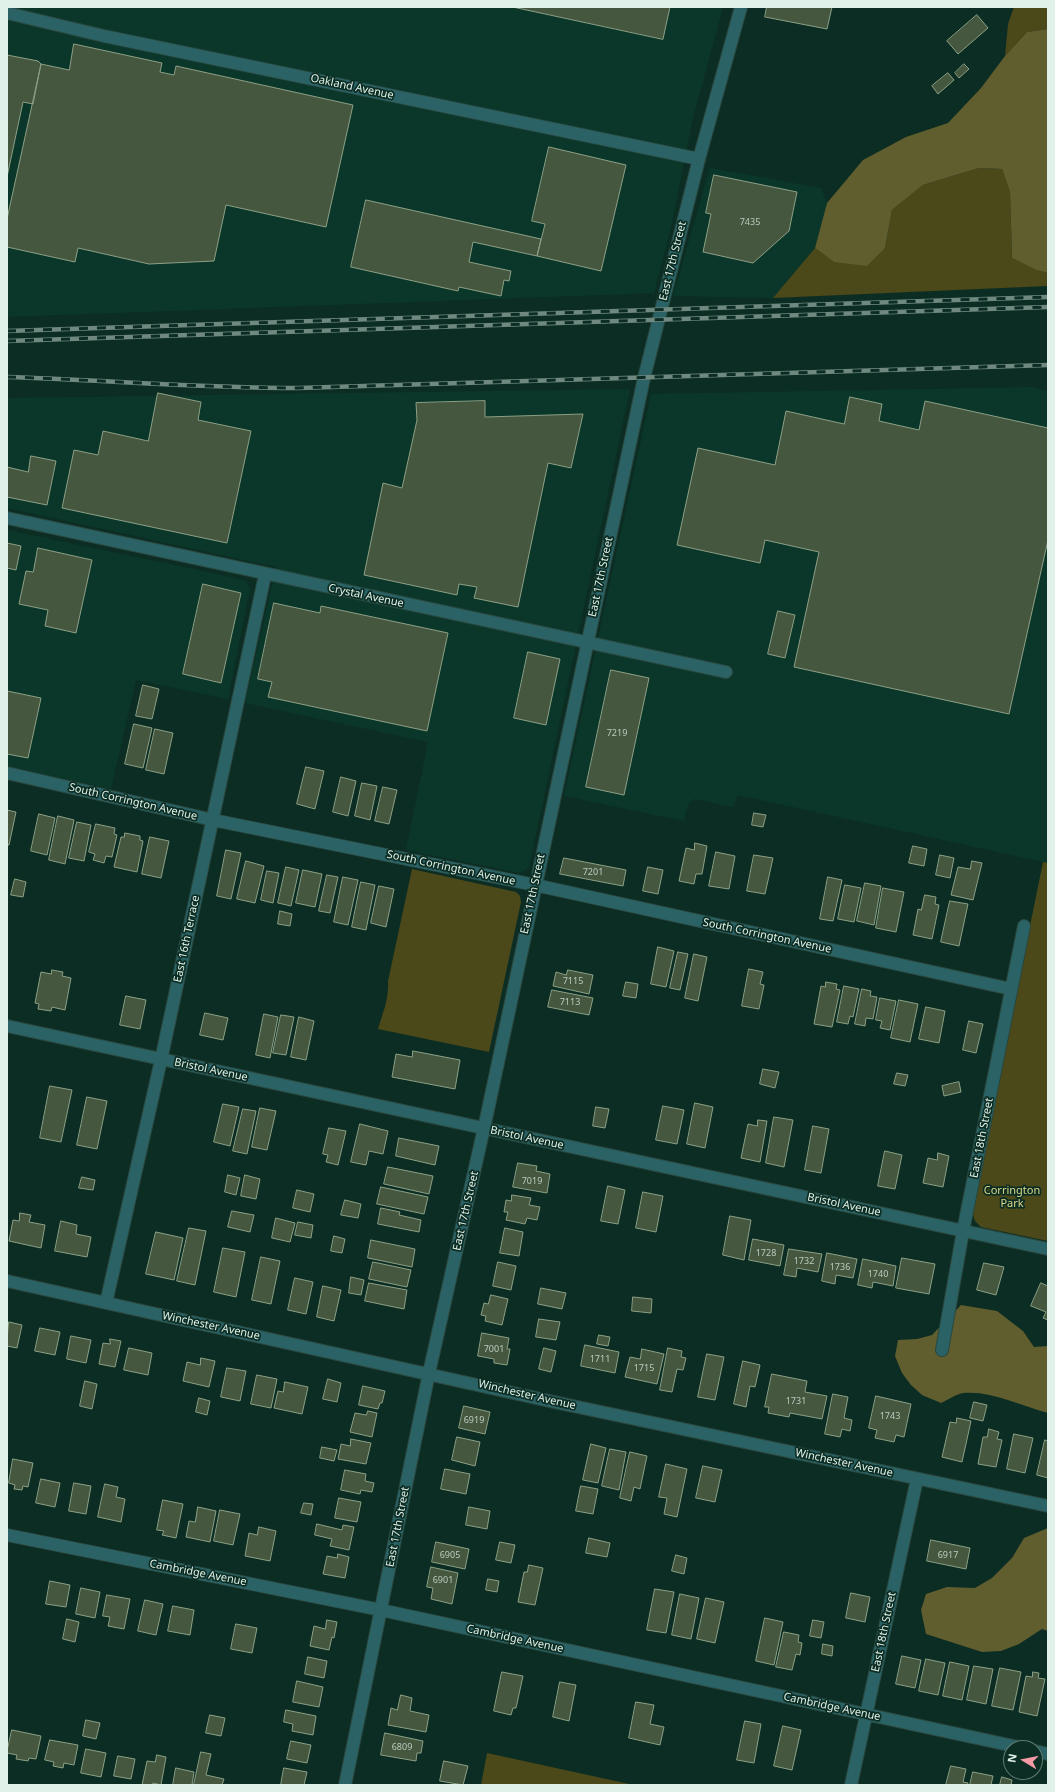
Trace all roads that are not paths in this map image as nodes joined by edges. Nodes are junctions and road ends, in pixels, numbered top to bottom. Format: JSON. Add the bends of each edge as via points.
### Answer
{"nodes":[{"id":1,"x":741,"y":7,"type":"edge"},
{"id":2,"x":7,"y":13,"type":"edge"},
{"id":3,"x":698,"y":159,"type":"junction"},
{"id":4,"x":7,"y":518,"type":"edge"},
{"id":5,"x":265,"y":575,"type":"junction"},
{"id":6,"x":587,"y":644,"type":"junction"},
{"id":7,"x":726,"y":672,"type":"dead end"},
{"id":8,"x":7,"y":773,"type":"edge"},
{"id":9,"x":213,"y":820,"type":"junction"},
{"id":10,"x":535,"y":885,"type":"junction"},
{"id":11,"x":1024,"y":926,"type":"dead end"},
{"id":12,"x":1011,"y":989,"type":"junction"},
{"id":13,"x":7,"y":1026,"type":"edge"},
{"id":14,"x":161,"y":1060,"type":"junction"},
{"id":15,"x":484,"y":1129,"type":"junction"},
{"id":16,"x":963,"y":1231,"type":"junction"},
{"id":17,"x":1048,"y":1248,"type":"edge"},
{"id":18,"x":7,"y":1281,"type":"edge"},
{"id":19,"x":106,"y":1303,"type":"junction"},
{"id":20,"x":942,"y":1350,"type":"dead end"},
{"id":21,"x":429,"y":1373,"type":"junction"},
{"id":22,"x":917,"y":1479,"type":"junction"},
{"id":23,"x":1048,"y":1506,"type":"edge"},
{"id":24,"x":7,"y":1535,"type":"edge"},
{"id":25,"x":381,"y":1610,"type":"junction"},
{"id":26,"x":866,"y":1714,"type":"junction"},
{"id":27,"x":1003,"y":1744,"type":"edge"},
{"id":28,"x":346,"y":1785,"type":"edge"},
{"id":29,"x":851,"y":1785,"type":"edge"}],
"edges":[{"from":1,"to":3,"type":"street","name":"East 17th Street"},
{"from":2,"to":3,"type":"street","name":"Oakland Avenue","via":[[104,36]]},
{"from":3,"to":6,"type":"street","name":"East 17th Street","via":[[644,378]]},
{"from":4,"to":5,"type":"street","name":"Crystal Avenue"},
{"from":5,"to":6,"type":"street","name":"Crystal Avenue"},
{"from":5,"to":9,"type":"street","name":"East 16th Terrace"},
{"from":6,"to":7,"type":"street","name":"Crystal Avenue"},
{"from":6,"to":10,"type":"street","name":"East 17th Street"},
{"from":8,"to":9,"type":"street","name":"South Corrington Avenue"},
{"from":9,"to":10,"type":"street","name":"South Corrington Avenue"},
{"from":9,"to":14,"type":"street","name":"East 16th Terrace"},
{"from":10,"to":12,"type":"street","name":"South Corrington Avenue"},
{"from":10,"to":15,"type":"street","name":"East 17th Street"},
{"from":11,"to":12,"type":"street","name":"East 18th Street"},
{"from":12,"to":16,"type":"street","name":"East 18th Street"},
{"from":13,"to":14,"type":"street","name":"Bristol Avenue"},
{"from":14,"to":15,"type":"street","name":"Bristol Avenue"},
{"from":14,"to":19,"type":"street","name":"East 16th Terrace"},
{"from":15,"to":16,"type":"street","name":"Bristol Avenue"},
{"from":15,"to":21,"type":"street","name":"East 17th Street"},
{"from":16,"to":17,"type":"street","name":"Bristol Avenue"},
{"from":16,"to":20,"type":"street","name":"East 18th Street"},
{"from":18,"to":19,"type":"street","name":"Winchester Avenue"},
{"from":19,"to":21,"type":"street","name":"Winchester Avenue"},
{"from":21,"to":22,"type":"street","name":"Winchester Avenue"},
{"from":21,"to":25,"type":"street","name":"East 17th Street"},
{"from":22,"to":23,"type":"street","name":"Winchester Avenue"},
{"from":22,"to":26,"type":"street","name":"East 18th Street"},
{"from":24,"to":25,"type":"street","name":"Cambridge Avenue"},
{"from":25,"to":26,"type":"street","name":"Cambridge Avenue"},
{"from":25,"to":28,"type":"street","name":"East 17th Street"},
{"from":26,"to":27,"type":"street","name":"Cambridge Avenue"},
{"from":26,"to":29,"type":"street","name":"East 18th Street"}]}
